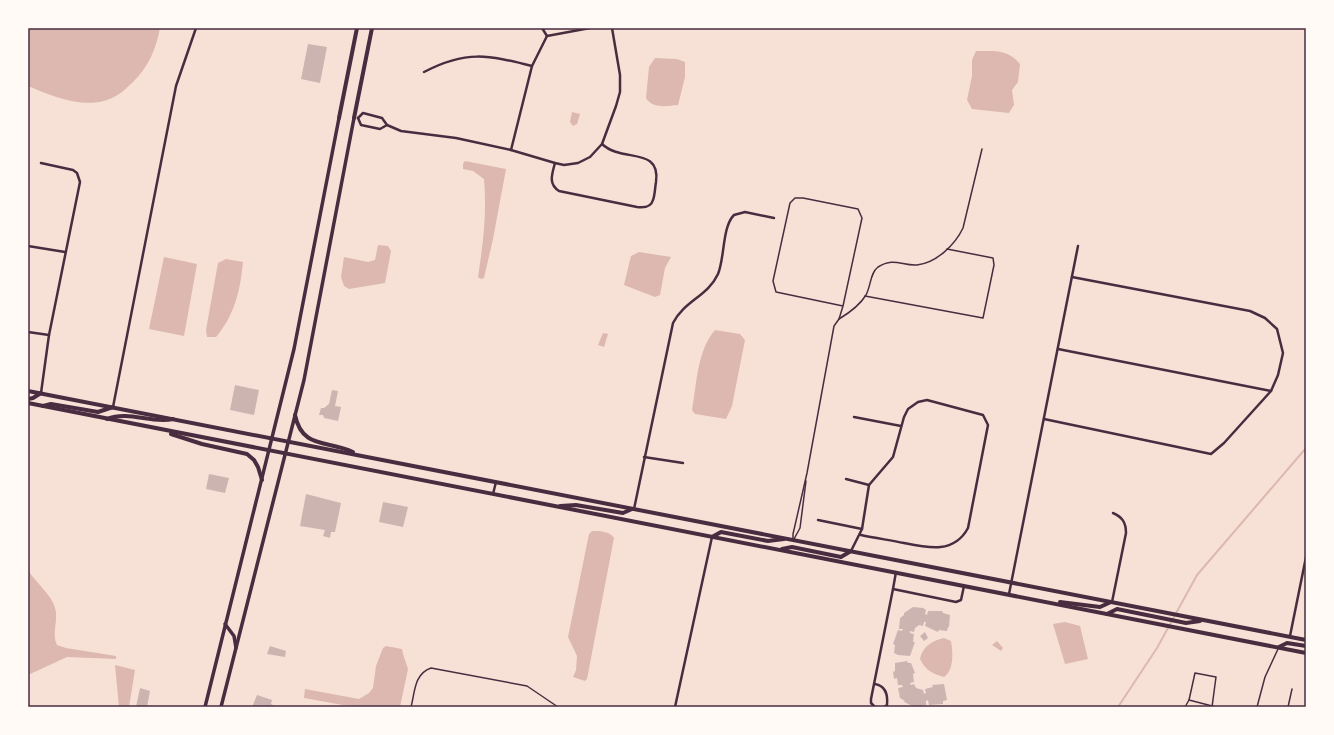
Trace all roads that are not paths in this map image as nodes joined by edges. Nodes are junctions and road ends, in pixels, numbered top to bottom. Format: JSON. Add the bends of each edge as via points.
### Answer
{"nodes":[{"id":1,"x":196,"y":28,"type":"edge"},
{"id":2,"x":357,"y":28,"type":"edge"},
{"id":3,"x":372,"y":28,"type":"edge"},
{"id":4,"x":542,"y":28,"type":"edge"},
{"id":5,"x":590,"y":28,"type":"edge"},
{"id":6,"x":612,"y":28,"type":"edge"},
{"id":7,"x":547,"y":36,"type":"junction"},
{"id":8,"x":532,"y":66,"type":"junction"},
{"id":9,"x":424,"y":72,"type":"dead end"},
{"id":10,"x":339,"y":118,"type":"joint"},
{"id":11,"x":356,"y":118,"type":"junction"},
{"id":12,"x":387,"y":125,"type":"junction"},
{"id":13,"x":602,"y":144,"type":"junction"},
{"id":14,"x":982,"y":149,"type":"dead end"},
{"id":15,"x":511,"y":150,"type":"junction"},
{"id":16,"x":40,"y":163,"type":"dead end"},
{"id":17,"x":555,"y":163,"type":"junction"},
{"id":18,"x":774,"y":218,"type":"dead end"},
{"id":19,"x":28,"y":246,"type":"edge"},
{"id":20,"x":1078,"y":246,"type":"dead end"},
{"id":21,"x":946,"y":249,"type":"junction"},
{"id":22,"x":65,"y":252,"type":"junction"},
{"id":23,"x":1072,"y":277,"type":"junction"},
{"id":24,"x":865,"y":296,"type":"junction"},
{"id":25,"x":843,"y":306,"type":"junction"},
{"id":26,"x":839,"y":319,"type":"junction"},
{"id":27,"x":28,"y":332,"type":"edge"},
{"id":28,"x":49,"y":335,"type":"junction"},
{"id":29,"x":1058,"y":349,"type":"junction"},
{"id":30,"x":1271,"y":390,"type":"junction"},
{"id":31,"x":28,"y":391,"type":"edge"},
{"id":32,"x":41,"y":393,"type":"junction"},
{"id":33,"x":28,"y":398,"type":"edge"},
{"id":34,"x":28,"y":403,"type":"edge"},
{"id":35,"x":41,"y":406,"type":"junction"},
{"id":36,"x":113,"y":407,"type":"junction"},
{"id":37,"x":295,"y":415,"type":"junction"},
{"id":38,"x":854,"y":417,"type":"dead end"},
{"id":39,"x":107,"y":419,"type":"junction"},
{"id":40,"x":175,"y":419,"type":"junction"},
{"id":41,"x":1044,"y":419,"type":"junction"},
{"id":42,"x":901,"y":426,"type":"junction"},
{"id":43,"x":154,"y":428,"type":"junction"},
{"id":44,"x":272,"y":437,"type":"junction"},
{"id":45,"x":288,"y":441,"type":"junction"},
{"id":46,"x":269,"y":451,"type":"junction"},
{"id":47,"x":285,"y":454,"type":"junction"},
{"id":48,"x":360,"y":455,"type":"junction"},
{"id":49,"x":644,"y":457,"type":"junction"},
{"id":50,"x":683,"y":464,"type":"dead end"},
{"id":51,"x":807,"y":473,"type":"junction"},
{"id":52,"x":846,"y":479,"type":"dead end"},
{"id":53,"x":262,"y":480,"type":"junction"},
{"id":54,"x":496,"y":482,"type":"junction"},
{"id":55,"x":869,"y":485,"type":"junction"},
{"id":56,"x":493,"y":494,"type":"junction"},
{"id":57,"x":556,"y":506,"type":"junction"},
{"id":58,"x":634,"y":509,"type":"junction"},
{"id":59,"x":1112,"y":513,"type":"dead end"},
{"id":60,"x":818,"y":520,"type":"dead end"},
{"id":61,"x":862,"y":529,"type":"junction"},
{"id":62,"x":861,"y":535,"type":"junction"},
{"id":63,"x":712,"y":537,"type":"junction"},
{"id":64,"x":791,"y":539,"type":"junction"},
{"id":65,"x":777,"y":549,"type":"junction"},
{"id":66,"x":851,"y":551,"type":"junction"},
{"id":67,"x":1306,"y":557,"type":"edge"},
{"id":68,"x":896,"y":572,"type":"junction"},
{"id":69,"x":1011,"y":583,"type":"junction"},
{"id":70,"x":964,"y":586,"type":"junction"},
{"id":71,"x":893,"y":589,"type":"junction"},
{"id":72,"x":1009,"y":594,"type":"junction"},
{"id":73,"x":1030,"y":598,"type":"junction"},
{"id":74,"x":1112,"y":602,"type":"junction"},
{"id":75,"x":1107,"y":614,"type":"junction"},
{"id":76,"x":1205,"y":620,"type":"junction"},
{"id":77,"x":225,"y":624,"type":"junction"},
{"id":78,"x":1290,"y":637,"type":"junction"},
{"id":79,"x":1306,"y":640,"type":"edge"},
{"id":80,"x":1306,"y":646,"type":"edge"},
{"id":81,"x":1279,"y":647,"type":"junction"},
{"id":82,"x":236,"y":649,"type":"junction"},
{"id":83,"x":1306,"y":653,"type":"edge"},
{"id":84,"x":875,"y":684,"type":"junction"},
{"id":85,"x":1292,"y":689,"type":"dead end"},
{"id":86,"x":1189,"y":700,"type":"junction"},
{"id":87,"x":205,"y":707,"type":"edge"},
{"id":88,"x":221,"y":707,"type":"edge"},
{"id":89,"x":411,"y":707,"type":"edge"},
{"id":90,"x":558,"y":707,"type":"edge"},
{"id":91,"x":675,"y":707,"type":"edge"},
{"id":92,"x":875,"y":707,"type":"edge"},
{"id":93,"x":884,"y":707,"type":"edge"},
{"id":94,"x":1185,"y":707,"type":"edge"},
{"id":95,"x":1212,"y":707,"type":"edge"},
{"id":96,"x":1216,"y":707,"type":"edge"},
{"id":97,"x":1257,"y":707,"type":"edge"},
{"id":98,"x":1288,"y":707,"type":"edge"}],
"edges":[{"from":1,"to":36,"type":"street","via":[[175,93]]},
{"from":2,"to":10,"type":"main road"},
{"from":3,"to":11,"type":"main road"},
{"from":4,"to":7,"type":"street"},
{"from":5,"to":7,"type":"street"},
{"from":6,"to":13,"type":"street","via":[[620,75],[620,92]]},
{"from":7,"to":8,"type":"street"},
{"from":8,"to":9,"type":"street","via":[[496,57],[477,56],[444,62]]},
{"from":8,"to":15,"type":"street"},
{"from":10,"to":44,"type":"street","via":[[297,335]]},
{"from":11,"to":12,"type":"street","via":[[361,125],[380,129]]},
{"from":11,"to":12,"type":"street","via":[[363,113],[371,114],[382,118]]},
{"from":11,"to":37,"type":"street","via":[[309,358]]},
{"from":12,"to":15,"type":"street","via":[[401,131],[456,138]]},
{"from":13,"to":17,"type":"street","via":[[590,157],[578,163]]},
{"from":13,"to":17,"type":"street","via":[[611,151],[654,163],[657,170],[650,205],[643,208],[559,192],[552,184],[551,177]]},
{"from":14,"to":21,"type":"lane","via":[[963,228]]},
{"from":15,"to":17,"type":"street"},
{"from":16,"to":22,"type":"street","via":[[73,170],[80,178]]},
{"from":18,"to":49,"type":"street","via":[[745,212],[734,215],[729,223],[718,275],[710,287],[676,317],[669,335]]},
{"from":19,"to":22,"type":"street"},
{"from":20,"to":23,"type":"street"},
{"from":21,"to":24,"type":"lane","via":[[936,258],[916,265],[894,261],[877,268]]},
{"from":21,"to":24,"type":"lane","via":[[993,258],[994,265],[983,318]]},
{"from":22,"to":28,"type":"street"},
{"from":23,"to":29,"type":"street"},
{"from":23,"to":30,"type":"street","via":[[1250,311],[1265,318],[1277,329],[1283,353],[1278,375]]},
{"from":24,"to":26,"type":"lane","via":[[851,312]]},
{"from":25,"to":25,"type":"lane","via":[[861,214],[858,208],[795,198],[790,203],[773,281],[776,292]]},
{"from":25,"to":26,"type":"lane"},
{"from":26,"to":51,"type":"lane","via":[[834,326]]},
{"from":27,"to":28,"type":"street"},
{"from":28,"to":32,"type":"street"},
{"from":29,"to":30,"type":"street"},
{"from":29,"to":41,"type":"street"},
{"from":30,"to":41,"type":"street","via":[[1224,443],[1210,454]]},
{"from":31,"to":32,"type":"main road"},
{"from":32,"to":33,"type":"main road"},
{"from":32,"to":36,"type":"main road"},
{"from":34,"to":35,"type":"main road"},
{"from":35,"to":36,"type":"main road","via":[[51,404],[98,412]]},
{"from":35,"to":39,"type":"main road"},
{"from":36,"to":40,"type":"main road"},
{"from":37,"to":45,"type":"street"},
{"from":37,"to":48,"type":"main road","via":[[297,424],[308,438]]},
{"from":38,"to":42,"type":"street"},
{"from":39,"to":40,"type":"main road","via":[[120,415],[164,422]]},
{"from":39,"to":43,"type":"main road"},
{"from":40,"to":44,"type":"main road"},
{"from":41,"to":69,"type":"street"},
{"from":42,"to":55,"type":"street","via":[[893,456]]},
{"from":42,"to":62,"type":"street","via":[[908,409],[924,400],[973,412],[985,418],[988,429],[968,528],[953,544],[937,548]]},
{"from":43,"to":46,"type":"main road"},
{"from":43,"to":53,"type":"main road","via":[[202,444],[247,454],[254,460]]},
{"from":44,"to":45,"type":"main road"},
{"from":44,"to":46,"type":"street"},
{"from":45,"to":47,"type":"street"},
{"from":45,"to":48,"type":"main road"},
{"from":46,"to":47,"type":"main road"},
{"from":46,"to":53,"type":"street"},
{"from":47,"to":56,"type":"main road"},
{"from":47,"to":82,"type":"street"},
{"from":48,"to":54,"type":"main road"},
{"from":49,"to":50,"type":"street"},
{"from":49,"to":58,"type":"street"},
{"from":51,"to":64,"type":"lane"},
{"from":51,"to":64,"type":"lane","via":[[800,528]]},
{"from":52,"to":55,"type":"street"},
{"from":53,"to":77,"type":"street"},
{"from":54,"to":56,"type":"street"},
{"from":54,"to":58,"type":"main road"},
{"from":55,"to":61,"type":"street"},
{"from":56,"to":57,"type":"main road"},
{"from":57,"to":58,"type":"main road","via":[[576,504],[623,513]]},
{"from":57,"to":63,"type":"main road"},
{"from":58,"to":64,"type":"main road"},
{"from":59,"to":74,"type":"street","via":[[1120,516],[1126,524],[1126,533]]},
{"from":60,"to":61,"type":"street"},
{"from":61,"to":62,"type":"street"},
{"from":62,"to":66,"type":"street"},
{"from":63,"to":64,"type":"main road","via":[[721,532],[768,541]]},
{"from":63,"to":65,"type":"main road"},
{"from":63,"to":91,"type":"street"},
{"from":64,"to":66,"type":"main road"},
{"from":65,"to":66,"type":"main road","via":[[792,547],[841,557]]},
{"from":65,"to":68,"type":"main road"},
{"from":66,"to":69,"type":"main road"},
{"from":67,"to":78,"type":"street"},
{"from":68,"to":70,"type":"main road"},
{"from":68,"to":71,"type":"street"},
{"from":69,"to":72,"type":"street"},
{"from":69,"to":74,"type":"main road"},
{"from":70,"to":71,"type":"street","via":[[961,600],[956,602]]},
{"from":70,"to":72,"type":"main road"},
{"from":71,"to":84,"type":"street"},
{"from":72,"to":73,"type":"main road"},
{"from":73,"to":74,"type":"main road","via":[[1100,607]]},
{"from":73,"to":75,"type":"main road"},
{"from":74,"to":76,"type":"main road"},
{"from":75,"to":76,"type":"main road","via":[[1117,609],[1182,622]]},
{"from":75,"to":81,"type":"main road"},
{"from":76,"to":78,"type":"main road"},
{"from":77,"to":82,"type":"street","via":[[234,636]]},
{"from":77,"to":87,"type":"street"},
{"from":78,"to":79,"type":"main road"},
{"from":80,"to":81,"type":"main road","via":[[1287,643]]},
{"from":81,"to":83,"type":"main road"},
{"from":81,"to":97,"type":"lane","via":[[1265,677]]},
{"from":82,"to":88,"type":"street"},
{"from":84,"to":92,"type":"street","via":[[871,699]]},
{"from":84,"to":93,"type":"street","via":[[886,691],[887,705]]},
{"from":85,"to":98,"type":"lane"},
{"from":86,"to":94,"type":"lane"},
{"from":86,"to":95,"type":"lane"},
{"from":86,"to":95,"type":"lane","via":[[1195,673],[1216,677]]},
{"from":89,"to":90,"type":"lane","via":[[418,677],[422,671],[431,668],[527,686]]},
{"from":95,"to":96,"type":"lane"}]}
